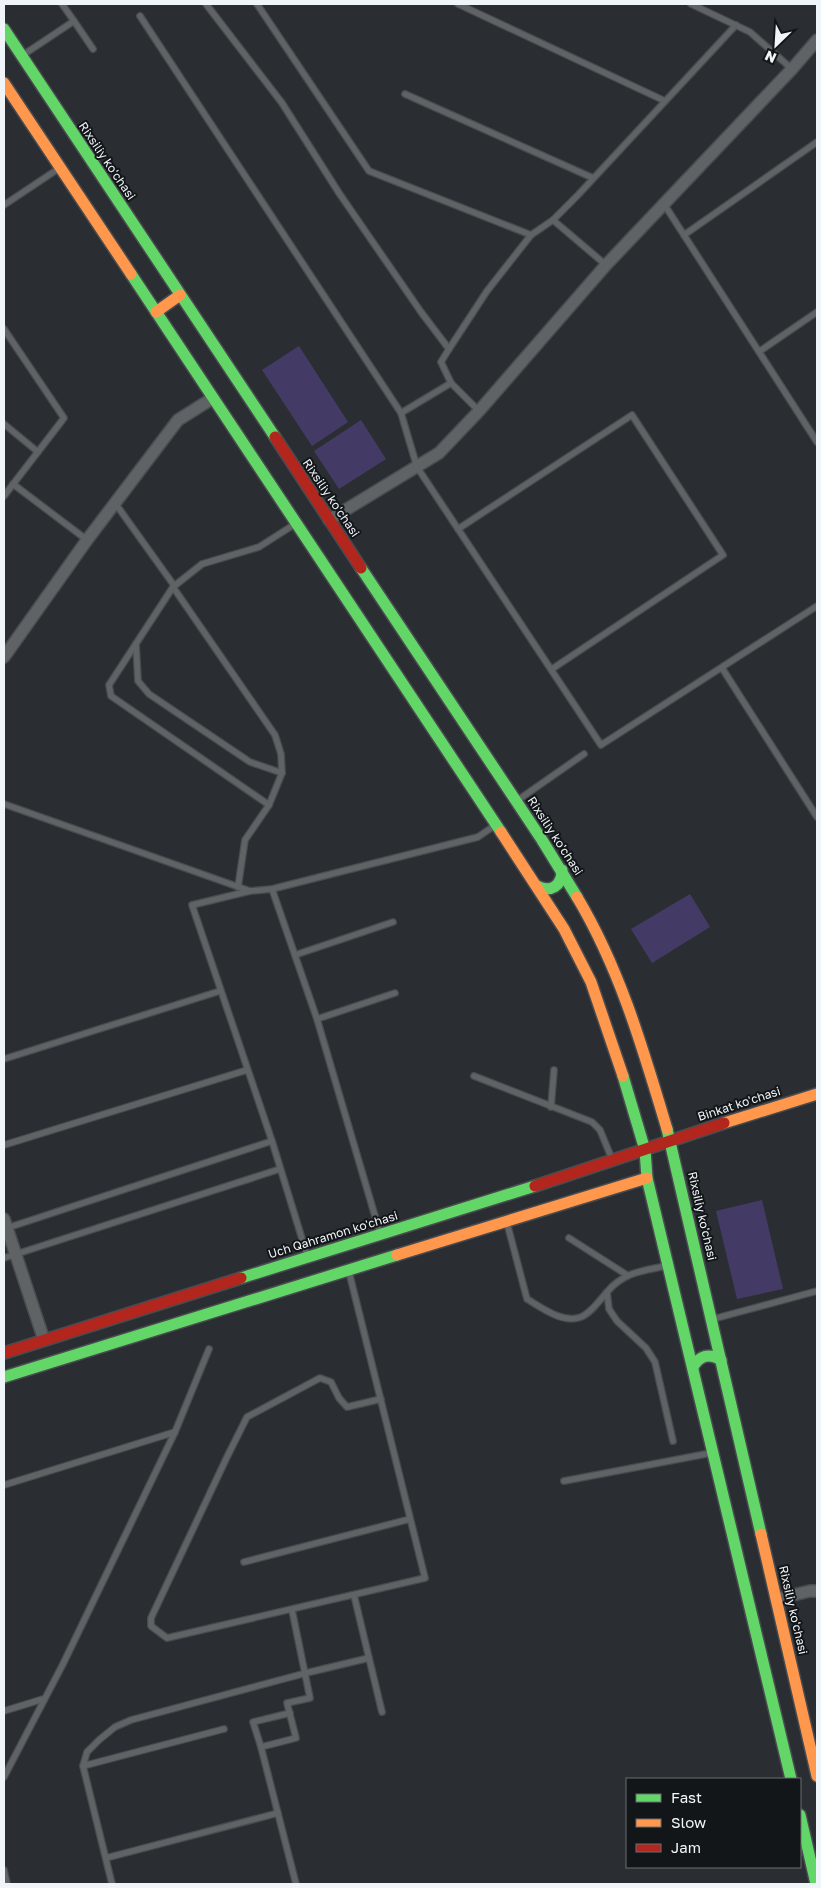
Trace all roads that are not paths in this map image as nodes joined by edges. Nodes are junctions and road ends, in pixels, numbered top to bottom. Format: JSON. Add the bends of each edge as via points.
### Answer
{"nodes":[{"id":1,"x":62,"y":4,"type":"edge"},
{"id":2,"x":206,"y":4,"type":"edge"},
{"id":3,"x":256,"y":4,"type":"edge"},
{"id":4,"x":458,"y":4,"type":"edge"},
{"id":5,"x":691,"y":4,"type":"edge"},
{"id":6,"x":140,"y":16,"type":"dead end"},
{"id":7,"x":74,"y":21,"type":"junction"},
{"id":8,"x":736,"y":25,"type":"junction"},
{"id":9,"x":4,"y":29,"type":"edge"},
{"id":10,"x":817,"y":40,"type":"edge"},
{"id":11,"x":93,"y":49,"type":"dead end"},
{"id":12,"x":21,"y":56,"type":"junction"},
{"id":13,"x":792,"y":69,"type":"junction"},
{"id":14,"x":4,"y":83,"type":"edge"},
{"id":15,"x":405,"y":94,"type":"dead end"},
{"id":16,"x":665,"y":101,"type":"junction"},
{"id":17,"x":817,"y":142,"type":"edge"},
{"id":18,"x":60,"y":168,"type":"junction"},
{"id":19,"x":593,"y":178,"type":"junction"},
{"id":20,"x":664,"y":204,"type":"junction"},
{"id":21,"x":4,"y":205,"type":"edge"},
{"id":22,"x":553,"y":220,"type":"junction"},
{"id":23,"x":684,"y":235,"type":"junction"},
{"id":24,"x":531,"y":236,"type":"junction"},
{"id":25,"x":606,"y":265,"type":"junction"},
{"id":26,"x":180,"y":295,"type":"junction"},
{"id":27,"x":156,"y":312,"type":"junction"},
{"id":28,"x":817,"y":312,"type":"edge"},
{"id":29,"x":4,"y":329,"type":"edge"},
{"id":30,"x":449,"y":349,"type":"junction"},
{"id":31,"x":760,"y":351,"type":"junction"},
{"id":32,"x":451,"y":383,"type":"junction"},
{"id":33,"x":213,"y":398,"type":"junction"},
{"id":34,"x":479,"y":410,"type":"junction"},
{"id":35,"x":401,"y":413,"type":"junction"},
{"id":36,"x":4,"y":424,"type":"edge"},
{"id":37,"x":817,"y":442,"type":"edge"},
{"id":38,"x":38,"y":452,"type":"junction"},
{"id":39,"x":417,"y":467,"type":"junction"},
{"id":40,"x":13,"y":484,"type":"junction"},
{"id":41,"x":4,"y":496,"type":"edge"},
{"id":42,"x":115,"y":503,"type":"junction"},
{"id":43,"x":329,"y":520,"type":"junction"},
{"id":44,"x":296,"y":523,"type":"junction"},
{"id":45,"x":458,"y":530,"type":"junction"},
{"id":46,"x":87,"y":540,"type":"junction"},
{"id":47,"x":173,"y":587,"type":"junction"},
{"id":48,"x":817,"y":606,"type":"edge"},
{"id":49,"x":136,"y":644,"type":"junction"},
{"id":50,"x":4,"y":657,"type":"edge"},
{"id":51,"x":722,"y":668,"type":"junction"},
{"id":52,"x":552,"y":669,"type":"junction"},
{"id":53,"x":584,"y":754,"type":"dead end"},
{"id":54,"x":282,"y":773,"type":"junction"},
{"id":55,"x":516,"y":801,"type":"junction"},
{"id":56,"x":4,"y":804,"type":"edge"},
{"id":57,"x":269,"y":805,"type":"junction"},
{"id":58,"x":817,"y":817,"type":"edge"},
{"id":59,"x":497,"y":825,"type":"junction"},
{"id":60,"x":562,"y":870,"type":"junction"},
{"id":61,"x":537,"y":886,"type":"junction"},
{"id":62,"x":238,"y":887,"type":"junction"},
{"id":63,"x":272,"y":889,"type":"junction"},
{"id":64,"x":250,"y":891,"type":"junction"},
{"id":65,"x":393,"y":922,"type":"dead end"},
{"id":66,"x":295,"y":955,"type":"junction"},
{"id":67,"x":220,"y":991,"type":"junction"},
{"id":68,"x":395,"y":994,"type":"dead end"},
{"id":69,"x":317,"y":1019,"type":"junction"},
{"id":70,"x":4,"y":1059,"type":"edge"},
{"id":71,"x":247,"y":1070,"type":"junction"},
{"id":72,"x":554,"y":1070,"type":"dead end"},
{"id":73,"x":474,"y":1076,"type":"dead end"},
{"id":74,"x":817,"y":1094,"type":"edge"},
{"id":75,"x":551,"y":1107,"type":"junction"},
{"id":76,"x":670,"y":1140,"type":"junction"},
{"id":77,"x":272,"y":1141,"type":"junction"},
{"id":78,"x":4,"y":1145,"type":"edge"},
{"id":79,"x":645,"y":1150,"type":"junction"},
{"id":80,"x":613,"y":1161,"type":"junction"},
{"id":81,"x":280,"y":1169,"type":"junction"},
{"id":82,"x":646,"y":1178,"type":"junction"},
{"id":83,"x":507,"y":1221,"type":"junction"},
{"id":84,"x":5,"y":1224,"type":"edge"},
{"id":85,"x":381,"y":1234,"type":"junction"},
{"id":86,"x":569,"y":1238,"type":"dead end"},
{"id":87,"x":9,"y":1256,"type":"edge"},
{"id":88,"x":308,"y":1257,"type":"junction"},
{"id":89,"x":668,"y":1265,"type":"junction"},
{"id":90,"x":349,"y":1270,"type":"junction"},
{"id":91,"x":627,"y":1275,"type":"junction"},
{"id":92,"x":227,"y":1282,"type":"junction"},
{"id":93,"x":606,"y":1292,"type":"junction"},
{"id":94,"x":817,"y":1292,"type":"edge"},
{"id":95,"x":233,"y":1306,"type":"junction"},
{"id":96,"x":712,"y":1319,"type":"junction"},
{"id":97,"x":44,"y":1340,"type":"junction"},
{"id":98,"x":209,"y":1349,"type":"dead end"},
{"id":99,"x":4,"y":1353,"type":"edge"},
{"id":100,"x":721,"y":1360,"type":"junction"},
{"id":101,"x":692,"y":1367,"type":"junction"},
{"id":102,"x":4,"y":1377,"type":"edge"},
{"id":103,"x":381,"y":1399,"type":"junction"},
{"id":104,"x":175,"y":1432,"type":"junction"},
{"id":105,"x":673,"y":1442,"type":"dead end"},
{"id":106,"x":713,"y":1452,"type":"junction"},
{"id":107,"x":564,"y":1482,"type":"dead end"},
{"id":108,"x":4,"y":1485,"type":"edge"},
{"id":109,"x":410,"y":1519,"type":"junction"},
{"id":110,"x":244,"y":1562,"type":"dead end"},
{"id":111,"x":817,"y":1591,"type":"edge"},
{"id":112,"x":354,"y":1595,"type":"junction"},
{"id":113,"x":776,"y":1599,"type":"junction"},
{"id":114,"x":292,"y":1610,"type":"junction"},
{"id":115,"x":369,"y":1658,"type":"junction"},
{"id":116,"x":790,"y":1660,"type":"junction"},
{"id":117,"x":764,"y":1667,"type":"junction"},
{"id":118,"x":306,"y":1673,"type":"junction"},
{"id":119,"x":43,"y":1699,"type":"junction"},
{"id":120,"x":4,"y":1711,"type":"edge"},
{"id":121,"x":382,"y":1712,"type":"dead end"},
{"id":122,"x":290,"y":1713,"type":"junction"},
{"id":123,"x":224,"y":1729,"type":"dead end"},
{"id":124,"x":261,"y":1747,"type":"junction"},
{"id":125,"x":83,"y":1766,"type":"junction"},
{"id":126,"x":817,"y":1776,"type":"edge"},
{"id":127,"x":4,"y":1777,"type":"edge"},
{"id":128,"x":791,"y":1778,"type":"edge"},
{"id":129,"x":278,"y":1813,"type":"junction"},
{"id":130,"x":801,"y":1819,"type":"edge"},
{"id":131,"x":106,"y":1858,"type":"junction"},
{"id":132,"x":4,"y":1870,"type":"edge"},
{"id":133,"x":7,"y":1884,"type":"edge"},
{"id":134,"x":112,"y":1884,"type":"edge"},
{"id":135,"x":296,"y":1884,"type":"edge"},
{"id":136,"x":816,"y":1884,"type":"edge"}],
"edges":[{"from":1,"to":7,"type":"lane"},
{"from":2,"to":30,"type":"lane","via":[[282,103],[339,193]]},
{"from":3,"to":24,"type":"lane","via":[[369,171]]},
{"from":4,"to":16,"type":"lane"},
{"from":5,"to":8,"type":"lane"},
{"from":6,"to":35,"type":"lane"},
{"from":7,"to":11,"type":"lane"},
{"from":7,"to":12,"type":"lane"},
{"from":8,"to":13,"type":"lane","via":[[750,32]]},
{"from":8,"to":16,"type":"lane"},
{"from":9,"to":12,"type":"main road","name":"Rixsiliy ko'chasi"},
{"from":10,"to":13,"type":"street"},
{"from":12,"to":26,"type":"main road","name":"Rixsiliy ko'chasi"},
{"from":13,"to":20,"type":"street"},
{"from":14,"to":18,"type":"main road"},
{"from":15,"to":19,"type":"lane"},
{"from":16,"to":19,"type":"lane"},
{"from":17,"to":23,"type":"lane"},
{"from":18,"to":21,"type":"lane"},
{"from":18,"to":27,"type":"main road"},
{"from":19,"to":22,"type":"lane"},
{"from":20,"to":23,"type":"lane"},
{"from":20,"to":25,"type":"street"},
{"from":22,"to":24,"type":"lane"},
{"from":22,"to":25,"type":"lane"},
{"from":23,"to":31,"type":"lane"},
{"from":24,"to":30,"type":"lane","via":[[487,291]]},
{"from":25,"to":34,"type":"street"},
{"from":26,"to":27,"type":"main road"},
{"from":26,"to":43,"type":"main road","name":"Rixsiliy ko'chasi"},
{"from":27,"to":33,"type":"main road"},
{"from":28,"to":31,"type":"lane"},
{"from":29,"to":38,"type":"lane","via":[[64,418]]},
{"from":30,"to":32,"type":"lane","via":[[440,362]]},
{"from":31,"to":37,"type":"lane"},
{"from":32,"to":34,"type":"lane"},
{"from":32,"to":35,"type":"lane"},
{"from":33,"to":42,"type":"street","via":[[178,420]]},
{"from":33,"to":44,"type":"main road"},
{"from":34,"to":39,"type":"street","via":[[439,453]]},
{"from":35,"to":39,"type":"lane"},
{"from":36,"to":38,"type":"lane"},
{"from":38,"to":40,"type":"lane"},
{"from":39,"to":43,"type":"street"},
{"from":39,"to":45,"type":"lane"},
{"from":40,"to":41,"type":"lane"},
{"from":40,"to":46,"type":"lane"},
{"from":42,"to":46,"type":"street"},
{"from":42,"to":47,"type":"lane"},
{"from":43,"to":55,"type":"main road","name":"Rixsiliy ko'chasi"},
{"from":44,"to":47,"type":"lane","via":[[260,548],[202,564]]},
{"from":44,"to":59,"type":"main road"},
{"from":45,"to":52,"type":"lane"},
{"from":45,"to":52,"type":"lane","via":[[632,415],[723,555]]},
{"from":46,"to":50,"type":"street"},
{"from":47,"to":49,"type":"lane"},
{"from":47,"to":54,"type":"lane","via":[[275,735]]},
{"from":48,"to":51,"type":"lane"},
{"from":49,"to":54,"type":"lane","via":[[138,682],[149,694],[250,762]]},
{"from":49,"to":57,"type":"lane","via":[[109,685],[111,696]]},
{"from":51,"to":52,"type":"lane","via":[[601,745]]},
{"from":51,"to":58,"type":"lane"},
{"from":53,"to":55,"type":"lane"},
{"from":54,"to":57,"type":"lane"},
{"from":55,"to":60,"type":"main road","name":"Rixsiliy ko'chasi"},
{"from":56,"to":62,"type":"lane"},
{"from":57,"to":62,"type":"lane","via":[[245,840]]},
{"from":59,"to":61,"type":"main road"},
{"from":59,"to":63,"type":"lane","via":[[478,837]]},
{"from":60,"to":61,"type":"main road","via":[[561,881],[554,888],[546,890]]},
{"from":60,"to":76,"type":"main road","name":"Rixsiliy ko'chasi","via":[[601,940],[624,994]]},
{"from":61,"to":79,"type":"main road","via":[[591,982]]},
{"from":62,"to":64,"type":"lane"},
{"from":63,"to":64,"type":"lane"},
{"from":63,"to":66,"type":"lane"},
{"from":64,"to":67,"type":"lane","via":[[192,904]]},
{"from":65,"to":66,"type":"lane"},
{"from":66,"to":69,"type":"lane"},
{"from":67,"to":70,"type":"lane"},
{"from":67,"to":71,"type":"lane"},
{"from":68,"to":69,"type":"lane"},
{"from":69,"to":85,"type":"lane"},
{"from":71,"to":77,"type":"lane"},
{"from":71,"to":78,"type":"lane"},
{"from":72,"to":75,"type":"lane"},
{"from":73,"to":75,"type":"lane"},
{"from":74,"to":76,"type":"main road","name":"Binkat ko'chasi"},
{"from":75,"to":80,"type":"lane","via":[[592,1122],[600,1130]]},
{"from":76,"to":79,"type":"main road","name":"Uch Qahramon ko'chasi"},
{"from":76,"to":82,"type":"main road"},
{"from":76,"to":96,"type":"main road","name":"Rixsiliy ko'chasi"},
{"from":77,"to":81,"type":"lane"},
{"from":77,"to":84,"type":"lane"},
{"from":79,"to":80,"type":"main road","name":"Uch Qahramon ko'chasi"},
{"from":79,"to":82,"type":"main road"},
{"from":80,"to":85,"type":"main road","name":"Uch Qahramon ko'chasi"},
{"from":81,"to":87,"type":"lane"},
{"from":81,"to":88,"type":"lane"},
{"from":82,"to":83,"type":"main road"},
{"from":82,"to":89,"type":"main road"},
{"from":83,"to":90,"type":"main road"},
{"from":83,"to":93,"type":"lane","via":[[527,1299],[550,1313],[570,1319],[583,1316]]},
{"from":84,"to":87,"type":"street"},
{"from":85,"to":88,"type":"main road","name":"Uch Qahramon ko'chasi"},
{"from":86,"to":91,"type":"lane"},
{"from":87,"to":97,"type":"street"},
{"from":88,"to":92,"type":"main road","name":"Uch Qahramon ko'chasi"},
{"from":89,"to":91,"type":"lane"},
{"from":89,"to":101,"type":"main road"},
{"from":90,"to":95,"type":"main road"},
{"from":90,"to":103,"type":"lane"},
{"from":91,"to":93,"type":"lane"},
{"from":92,"to":95,"type":"main road"},
{"from":92,"to":97,"type":"main road","name":"Uch Qahramon ko'chasi"},
{"from":93,"to":105,"type":"lane","via":[[609,1309],[617,1321],[646,1348],[655,1362]]},
{"from":94,"to":96,"type":"lane"},
{"from":95,"to":102,"type":"main road"},
{"from":96,"to":100,"type":"main road","name":"Rixsiliy ko'chasi"},
{"from":97,"to":99,"type":"main road","name":"Uch Qahramon ko'chasi"},
{"from":98,"to":104,"type":"lane"},
{"from":100,"to":101,"type":"main road","via":[[704,1355]]},
{"from":100,"to":113,"type":"main road","name":"Rixsiliy ko'chasi"},
{"from":101,"to":106,"type":"main road"},
{"from":103,"to":109,"type":"lane"},
{"from":103,"to":114,"type":"lane","via":[[347,1407],[331,1382],[320,1378],[247,1417],[155,1609],[151,1626],[167,1638]]},
{"from":104,"to":108,"type":"lane"},
{"from":104,"to":119,"type":"lane"},
{"from":106,"to":107,"type":"lane"},
{"from":106,"to":117,"type":"main road"},
{"from":109,"to":110,"type":"lane"},
{"from":109,"to":112,"type":"lane","via":[[425,1578]]},
{"from":111,"to":113,"type":"street"},
{"from":112,"to":114,"type":"lane"},
{"from":112,"to":115,"type":"lane"},
{"from":113,"to":116,"type":"main road","name":"Rixsiliy ko'chasi"},
{"from":114,"to":118,"type":"lane"},
{"from":115,"to":118,"type":"lane"},
{"from":115,"to":121,"type":"lane"},
{"from":116,"to":117,"type":"main road","via":[[787,1667],[778,1672]]},
{"from":116,"to":126,"type":"main road","name":"Rixsiliy ko'chasi"},
{"from":117,"to":128,"type":"main road"},
{"from":118,"to":122,"type":"lane","via":[[310,1698],[287,1704]]},
{"from":118,"to":125,"type":"lane","via":[[114,1727],[87,1752]]},
{"from":119,"to":120,"type":"lane"},
{"from":119,"to":127,"type":"lane"},
{"from":122,"to":124,"type":"lane","via":[[296,1738]]},
{"from":122,"to":124,"type":"lane","via":[[253,1722]]},
{"from":123,"to":125,"type":"lane"},
{"from":124,"to":129,"type":"lane"},
{"from":125,"to":131,"type":"lane"},
{"from":129,"to":131,"type":"lane"},
{"from":129,"to":135,"type":"lane"},
{"from":130,"to":136,"type":"main road"},
{"from":131,"to":134,"type":"lane"},
{"from":132,"to":133,"type":"lane"}]}
